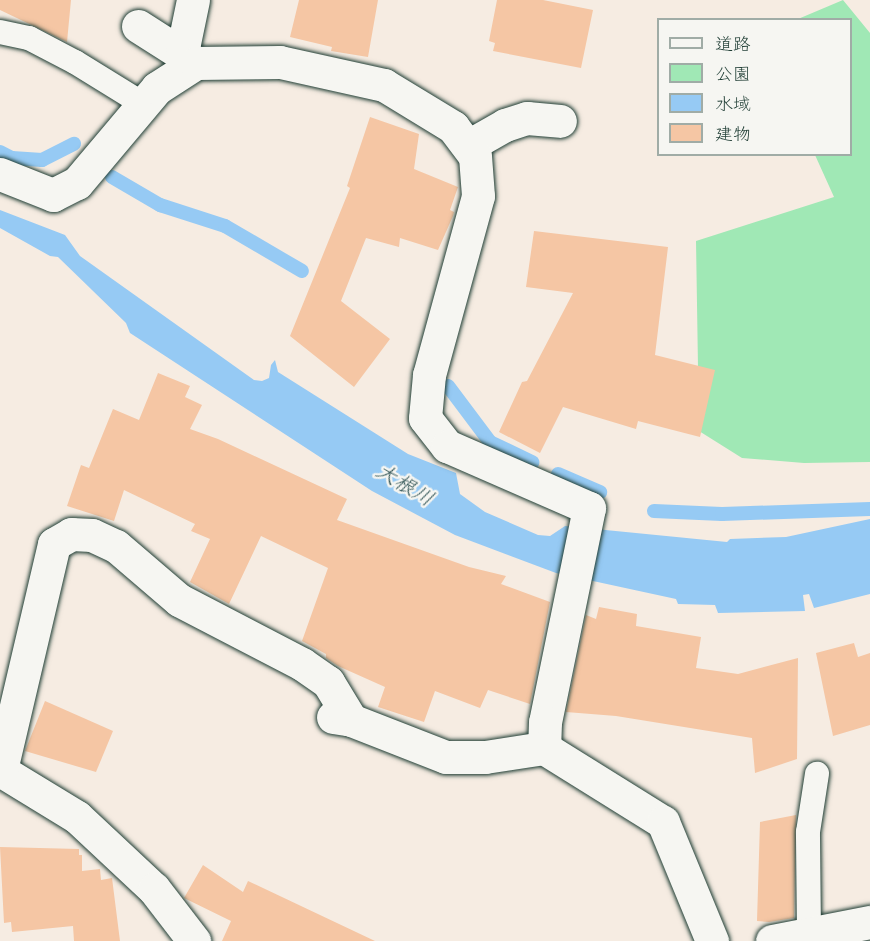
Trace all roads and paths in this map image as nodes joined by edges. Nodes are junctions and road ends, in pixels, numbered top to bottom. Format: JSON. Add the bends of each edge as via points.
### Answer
{"nodes":[{"id":1,"x":193,"y":0,"type":"edge"},
{"id":2,"x":138,"y":26,"type":"dead end"},
{"id":3,"x":0,"y":32,"type":"edge"},
{"id":4,"x":189,"y":58,"type":"junction"},
{"id":5,"x":143,"y":104,"type":"junction"},
{"id":6,"x":560,"y":121,"type":"dead end"},
{"id":7,"x":468,"y":146,"type":"junction"},
{"id":8,"x":0,"y":174,"type":"edge"},
{"id":9,"x":544,"y":748,"type":"junction"},
{"id":10,"x":1,"y":770,"type":"edge"},
{"id":11,"x":817,"y":774,"type":"dead end"},
{"id":12,"x":870,"y":922,"type":"edge"},
{"id":13,"x":809,"y":933,"type":"junction"},
{"id":14,"x":194,"y":941,"type":"edge"},
{"id":15,"x":712,"y":941,"type":"edge"},
{"id":16,"x":772,"y":941,"type":"edge"}],
"edges":[{"from":1,"to":4,"type":"street"},
{"from":2,"to":4,"type":"street"},
{"from":3,"to":5,"type":"lane","via":[[29,38]]},
{"from":4,"to":5,"type":"street"},
{"from":4,"to":7,"type":"street","via":[[280,62],[384,85],[453,127]]},
{"from":5,"to":8,"type":"street","via":[[77,183],[69,187],[52,195]]},
{"from":6,"to":7,"type":"street","via":[[527,118],[505,125]]},
{"from":7,"to":9,"type":"street","via":[[476,156],[478,196],[429,375],[425,417],[447,446],[590,508],[545,722]]},
{"from":9,"to":10,"type":"street","via":[[485,757],[446,757],[342,718],[328,682],[302,664],[179,600],[116,546],[92,535],[71,534],[54,544]]},
{"from":9,"to":15,"type":"street","via":[[663,822]]},
{"from":10,"to":14,"type":"street","via":[[77,817],[154,889]]},
{"from":11,"to":13,"type":"lane","via":[[807,832]]},
{"from":12,"to":13,"type":"street"},
{"from":13,"to":16,"type":"street"}]}
